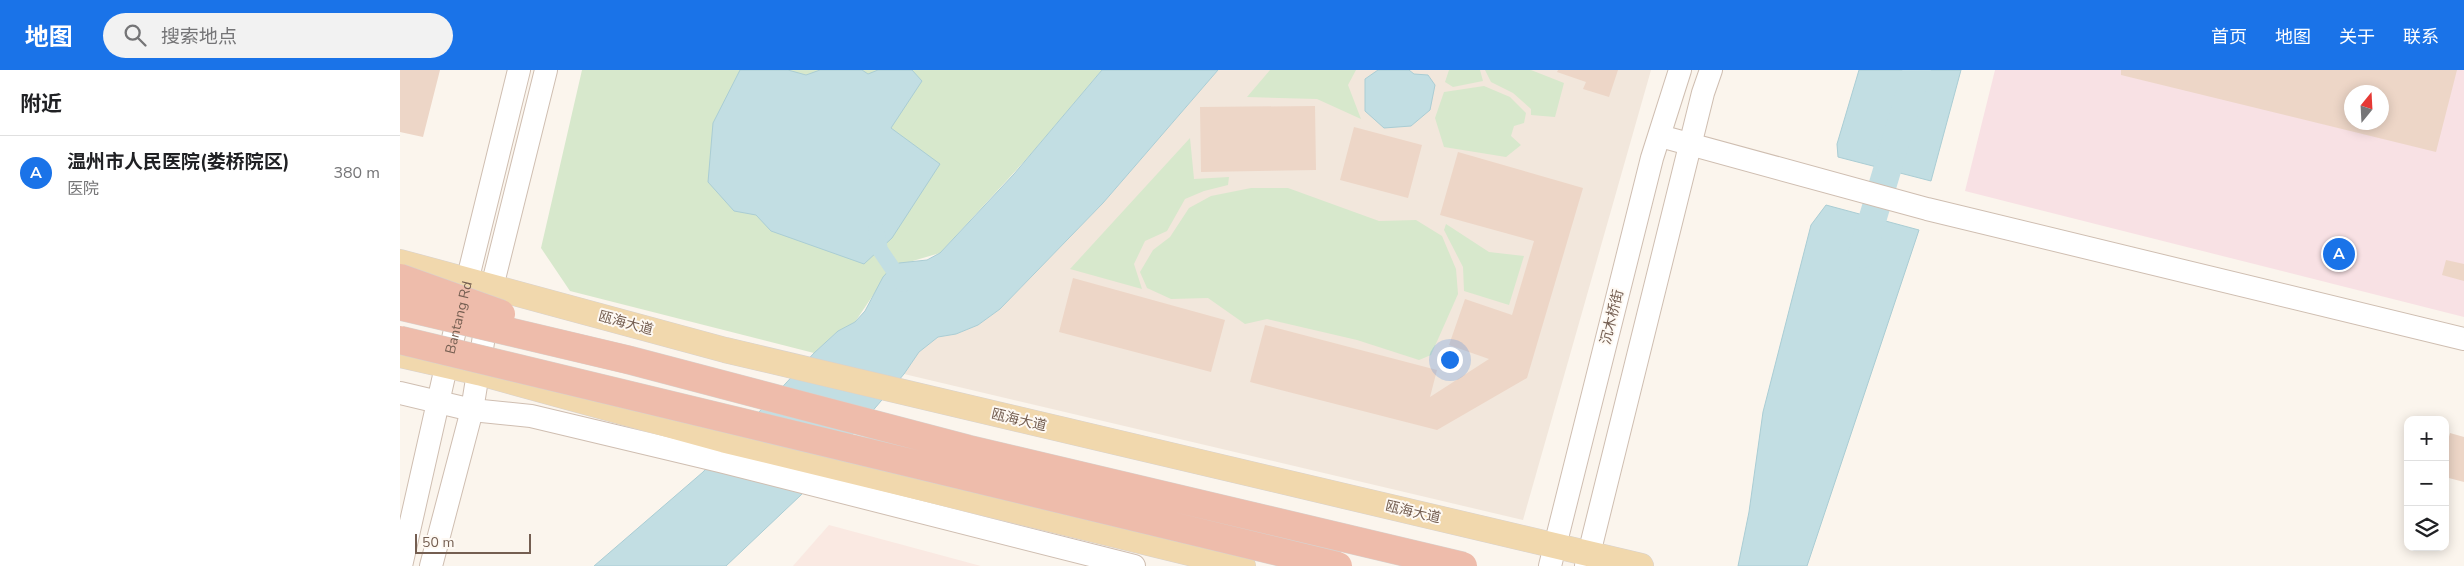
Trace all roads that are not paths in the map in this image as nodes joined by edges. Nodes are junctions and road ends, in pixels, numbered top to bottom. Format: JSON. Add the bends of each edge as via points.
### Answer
{"nodes":[{"id":1,"x":519,"y":70,"type":"edge"},
{"id":2,"x":546,"y":70,"type":"edge"},
{"id":3,"x":1680,"y":70,"type":"edge"},
{"id":4,"x":1711,"y":70,"type":"edge"},
{"id":5,"x":1660,"y":136,"type":"junction"},
{"id":6,"x":1691,"y":143,"type":"junction"},
{"id":7,"x":400,"y":262,"type":"edge"},
{"id":8,"x":400,"y":278,"type":"edge"},
{"id":9,"x":468,"y":279,"type":"junction"},
{"id":10,"x":492,"y":286,"type":"junction"},
{"id":11,"x":400,"y":306,"type":"edge"},
{"id":12,"x":2464,"y":339,"type":"edge"},
{"id":13,"x":400,"y":340,"type":"edge"},
{"id":14,"x":400,"y":355,"type":"edge"},
{"id":15,"x":629,"y":360,"type":"junction"},
{"id":16,"x":446,"y":367,"type":"junction"},
{"id":17,"x":480,"y":373,"type":"junction"},
{"id":18,"x":400,"y":393,"type":"edge"},
{"id":19,"x":438,"y":403,"type":"junction"},
{"id":20,"x":472,"y":410,"type":"junction"},
{"id":21,"x":722,"y":450,"type":"junction"},
{"id":22,"x":1553,"y":556,"type":"edge"},
{"id":23,"x":1588,"y":560,"type":"edge"},
{"id":24,"x":1111,"y":563,"type":"edge"},
{"id":25,"x":401,"y":566,"type":"edge"},
{"id":26,"x":431,"y":566,"type":"edge"},
{"id":27,"x":1134,"y":566,"type":"edge"},
{"id":28,"x":1243,"y":566,"type":"edge"},
{"id":29,"x":1338,"y":566,"type":"edge"},
{"id":30,"x":1463,"y":566,"type":"edge"},
{"id":31,"x":1641,"y":566,"type":"edge"}],
"edges":[{"from":1,"to":9,"type":"street","name":"Bantang Rd"},
{"from":2,"to":10,"type":"street","name":"Bantang Rd"},
{"from":3,"to":5,"type":"street","name":"沉木桥街"},
{"from":4,"to":6,"type":"street"},
{"from":5,"to":6,"type":"street"},
{"from":5,"to":22,"type":"street","name":"沉木桥街"},
{"from":6,"to":12,"type":"street","via":[[1927,209]]},
{"from":6,"to":23,"type":"street"},
{"from":7,"to":9,"type":"main road","name":"瓯海大道"},
{"from":8,"to":15,"type":"highway","bridge":true},
{"from":9,"to":10,"type":"main road","name":"瓯海大道"},
{"from":9,"to":16,"type":"street","name":"Bantang Rd"},
{"from":10,"to":17,"type":"street","name":"Bantang Rd"},
{"from":10,"to":22,"type":"main road","name":"瓯海大道","via":[[725,350]]},
{"from":11,"to":15,"type":"highway","bridge":true},
{"from":13,"to":29,"type":"highway","bridge":true},
{"from":14,"to":16,"type":"main road"},
{"from":15,"to":30,"type":"highway","bridge":true,"via":[[968,450]]},
{"from":16,"to":17,"type":"main road"},
{"from":16,"to":19,"type":"street","name":"Bantang Rd"},
{"from":17,"to":20,"type":"street","name":"Bantang Rd"},
{"from":17,"to":21,"type":"main road"},
{"from":18,"to":19,"type":"street"},
{"from":19,"to":20,"type":"street"},
{"from":19,"to":25,"type":"street","name":"Bantang Rd"},
{"from":20,"to":21,"type":"street","via":[[531,416]]},
{"from":20,"to":26,"type":"street","name":"Bantang Rd"},
{"from":21,"to":24,"type":"street","via":[[810,484]]},
{"from":21,"to":28,"type":"main road","via":[[829,466]]},
{"from":22,"to":23,"type":"main road","name":"瓯海大道"},
{"from":23,"to":31,"type":"main road","name":"瓯海大道"},
{"from":24,"to":27,"type":"street"}]}
